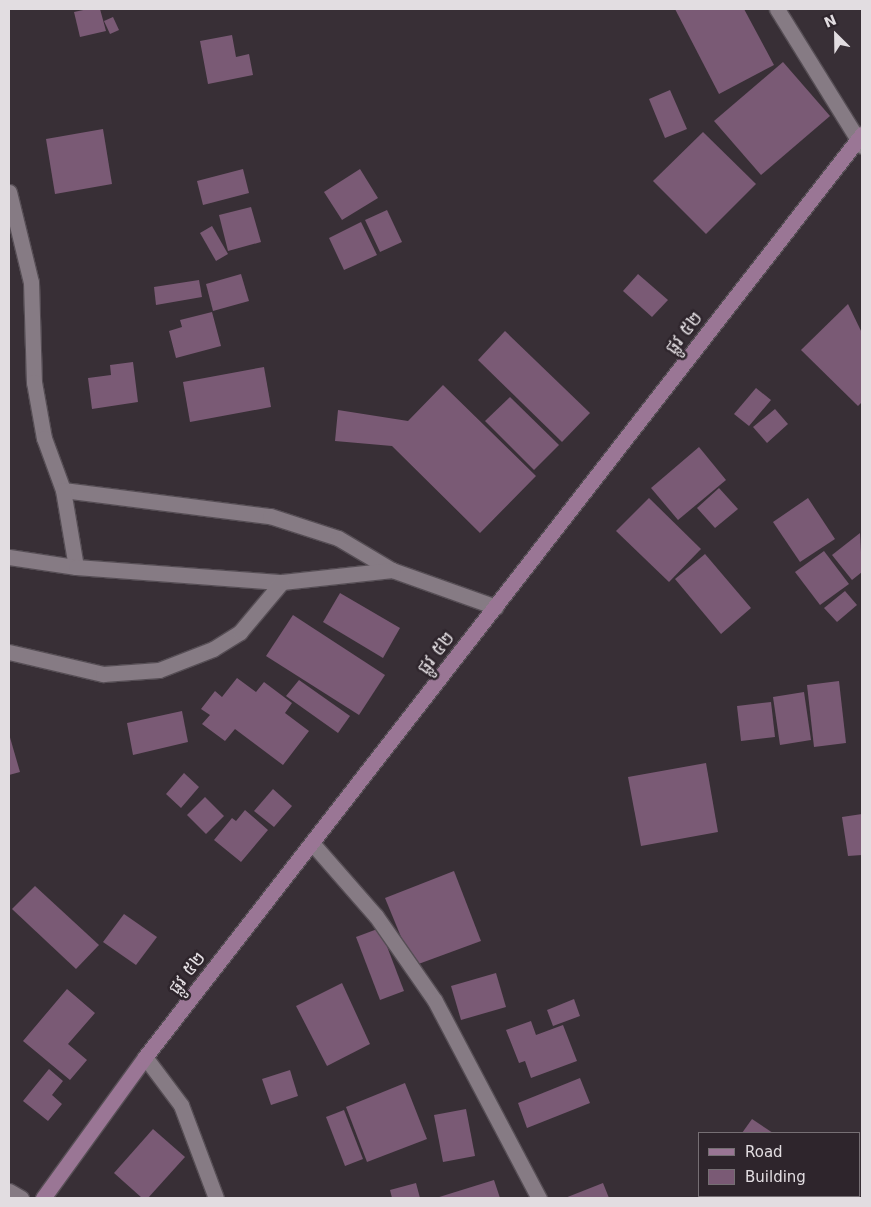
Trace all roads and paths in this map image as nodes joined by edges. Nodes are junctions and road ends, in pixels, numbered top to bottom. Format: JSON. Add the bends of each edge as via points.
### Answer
{"nodes":[{"id":1,"x":777,"y":9,"type":"edge"},
{"id":2,"x":861,"y":140,"type":"edge"},
{"id":3,"x":9,"y":192,"type":"edge"},
{"id":4,"x":63,"y":490,"type":"junction"},
{"id":5,"x":9,"y":557,"type":"edge"},
{"id":6,"x":76,"y":567,"type":"junction"},
{"id":7,"x":392,"y":570,"type":"junction"},
{"id":8,"x":282,"y":582,"type":"junction"},
{"id":9,"x":496,"y":607,"type":"junction"},
{"id":10,"x":9,"y":652,"type":"edge"},
{"id":11,"x":312,"y":843,"type":"junction"},
{"id":12,"x":144,"y":1057,"type":"junction"},
{"id":13,"x":9,"y":1191,"type":"edge"},
{"id":14,"x":21,"y":1198,"type":"edge"},
{"id":15,"x":43,"y":1198,"type":"edge"},
{"id":16,"x":216,"y":1198,"type":"edge"},
{"id":17,"x":539,"y":1198,"type":"edge"}],
"edges":[{"from":1,"to":2,"type":"street"},
{"from":2,"to":9,"type":"street","name":"ផ្លូវ ៥២"},
{"from":3,"to":4,"type":"street","via":[[31,282],[34,382],[44,438]]},
{"from":4,"to":6,"type":"street"},
{"from":4,"to":7,"type":"street","via":[[270,516],[338,538]]},
{"from":5,"to":6,"type":"street"},
{"from":6,"to":8,"type":"street"},
{"from":7,"to":8,"type":"street"},
{"from":7,"to":9,"type":"street"},
{"from":8,"to":10,"type":"street","via":[[240,632],[213,649],[159,670],[104,674]]},
{"from":9,"to":11,"type":"street","name":"ផ្លូវ ៥២"},
{"from":11,"to":12,"type":"street","name":"ផ្លូវ ៥២"},
{"from":11,"to":17,"type":"street","via":[[376,916],[435,1001]]},
{"from":12,"to":15,"type":"street","name":"ផ្លូវ ៥២"},
{"from":12,"to":16,"type":"street","via":[[181,1105]]},
{"from":13,"to":14,"type":"street"}]}
